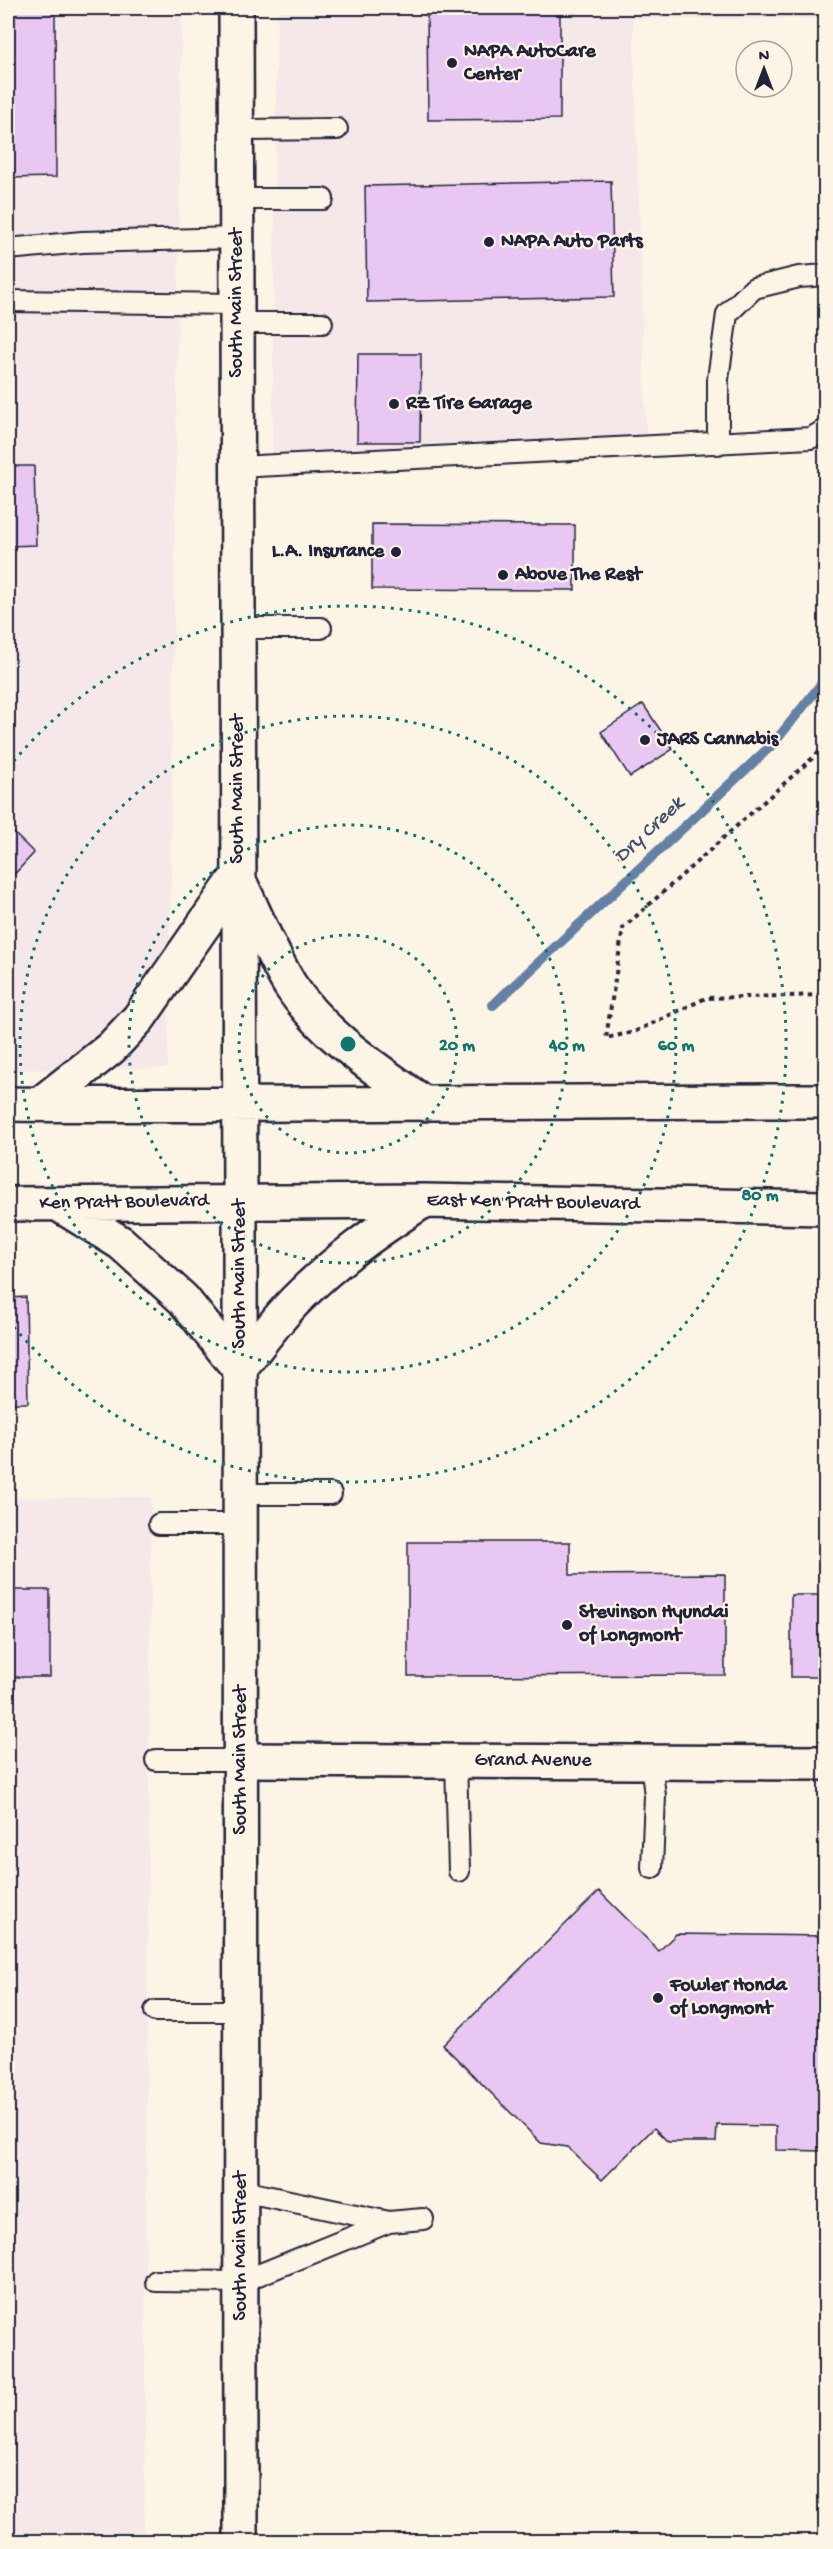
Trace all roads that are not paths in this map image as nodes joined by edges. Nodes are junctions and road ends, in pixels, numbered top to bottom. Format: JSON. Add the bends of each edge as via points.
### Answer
{"nodes":[{"id":1,"x":236,"y":8,"type":"edge"},
{"id":2,"x":337,"y":129,"type":"dead end"},
{"id":3,"x":236,"y":130,"type":"junction"},
{"id":4,"x":236,"y":199,"type":"junction"},
{"id":5,"x":323,"y":199,"type":"dead end"},
{"id":6,"x":237,"y":238,"type":"junction"},
{"id":7,"x":8,"y":249,"type":"edge"},
{"id":8,"x":825,"y":275,"type":"edge"},
{"id":9,"x":8,"y":302,"type":"edge"},
{"id":10,"x":237,"y":314,"type":"junction"},
{"id":11,"x":322,"y":323,"type":"dead end"},
{"id":12,"x":825,"y":429,"type":"edge"},
{"id":13,"x":718,"y":444,"type":"junction"},
{"id":14,"x":238,"y":467,"type":"junction"},
{"id":15,"x":238,"y":628,"type":"junction"},
{"id":16,"x":321,"y":628,"type":"dead end"},
{"id":17,"x":237,"y":877,"type":"junction"},
{"id":18,"x":825,"y":1101,"type":"edge"},
{"id":19,"x":8,"y":1104,"type":"edge"},
{"id":20,"x":40,"y":1104,"type":"junction"},
{"id":21,"x":240,"y":1104,"type":"junction"},
{"id":22,"x":425,"y":1104,"type":"junction"},
{"id":23,"x":240,"y":1201,"type":"junction"},
{"id":24,"x":423,"y":1201,"type":"junction"},
{"id":25,"x":8,"y":1204,"type":"edge"},
{"id":26,"x":58,"y":1204,"type":"junction"},
{"id":27,"x":825,"y":1208,"type":"edge"},
{"id":28,"x":239,"y":1369,"type":"junction"},
{"id":29,"x":332,"y":1494,"type":"dead end"},
{"id":30,"x":240,"y":1509,"type":"junction"},
{"id":31,"x":159,"y":1524,"type":"dead end"},
{"id":32,"x":156,"y":1760,"type":"dead end"},
{"id":33,"x":242,"y":1761,"type":"junction"},
{"id":34,"x":456,"y":1761,"type":"junction"},
{"id":35,"x":651,"y":1762,"type":"junction"},
{"id":36,"x":825,"y":1762,"type":"edge"},
{"id":37,"x":652,"y":1868,"type":"dead end"},
{"id":38,"x":459,"y":1871,"type":"dead end"},
{"id":39,"x":155,"y":2011,"type":"dead end"},
{"id":40,"x":241,"y":2011,"type":"junction"},
{"id":41,"x":242,"y":2191,"type":"junction"},
{"id":42,"x":423,"y":2219,"type":"dead end"},
{"id":43,"x":389,"y":2222,"type":"junction"},
{"id":44,"x":156,"y":2281,"type":"dead end"},
{"id":45,"x":240,"y":2282,"type":"junction"},
{"id":46,"x":240,"y":2541,"type":"edge"}],
"edges":[{"from":1,"to":3,"type":"main road","name":"South Main Street"},
{"from":2,"to":3,"type":"lane"},
{"from":3,"to":4,"type":"main road","name":"South Main Street"},
{"from":4,"to":5,"type":"lane"},
{"from":4,"to":6,"type":"main road","name":"South Main Street"},
{"from":6,"to":7,"type":"lane"},
{"from":6,"to":10,"type":"main road","name":"South Main Street"},
{"from":8,"to":13,"type":"lane","via":[[754,288],[727,314],[718,379]]},
{"from":9,"to":10,"type":"lane"},
{"from":10,"to":11,"type":"lane"},
{"from":10,"to":14,"type":"main road","name":"South Main Street"},
{"from":12,"to":13,"type":"lane","via":[[811,438]]},
{"from":13,"to":14,"type":"lane"},
{"from":14,"to":15,"type":"main road","name":"South Main Street"},
{"from":15,"to":16,"type":"lane"},
{"from":15,"to":17,"type":"main road","name":"South Main Street"},
{"from":17,"to":20,"type":"main road","via":[[139,1018],[111,1048]]},
{"from":17,"to":21,"type":"main road","name":"South Main Street"},
{"from":17,"to":22,"type":"main road","via":[[290,985],[312,1012],[349,1048]]},
{"from":18,"to":22,"type":"main road"},
{"from":19,"to":20,"type":"main road"},
{"from":20,"to":21,"type":"main road"},
{"from":21,"to":22,"type":"main road"},
{"from":21,"to":23,"type":"main road","name":"South Main Street"},
{"from":23,"to":24,"type":"main road","name":"East Ken Pratt Boulevard"},
{"from":23,"to":26,"type":"main road","name":"Ken Pratt Boulevard"},
{"from":23,"to":28,"type":"main road","name":"South Main Street"},
{"from":24,"to":27,"type":"main road","name":"East Ken Pratt Boulevard"},
{"from":24,"to":28,"type":"main road","via":[[364,1239],[318,1279]]},
{"from":25,"to":26,"type":"main road","name":"Ken Pratt Boulevard"},
{"from":26,"to":28,"type":"main road","via":[[121,1243],[183,1299]]},
{"from":28,"to":30,"type":"main road","name":"South Main Street"},
{"from":29,"to":30,"type":"lane"},
{"from":30,"to":31,"type":"lane"},
{"from":30,"to":33,"type":"main road","name":"South Main Street"},
{"from":32,"to":33,"type":"lane"},
{"from":33,"to":34,"type":"main road","name":"Grand Avenue"},
{"from":33,"to":40,"type":"main road","name":"South Main Street"},
{"from":34,"to":35,"type":"main road","name":"Grand Avenue"},
{"from":34,"to":38,"type":"lane"},
{"from":35,"to":36,"type":"main road","name":"Grand Avenue"},
{"from":35,"to":37,"type":"lane","via":[[655,1796]]},
{"from":39,"to":40,"type":"lane"},
{"from":40,"to":41,"type":"main road","name":"South Main Street"},
{"from":41,"to":43,"type":"lane"},
{"from":41,"to":45,"type":"main road","name":"South Main Street"},
{"from":42,"to":43,"type":"lane"},
{"from":43,"to":45,"type":"lane"},
{"from":44,"to":45,"type":"lane"},
{"from":45,"to":46,"type":"main road","name":"South Main Street"}]}
